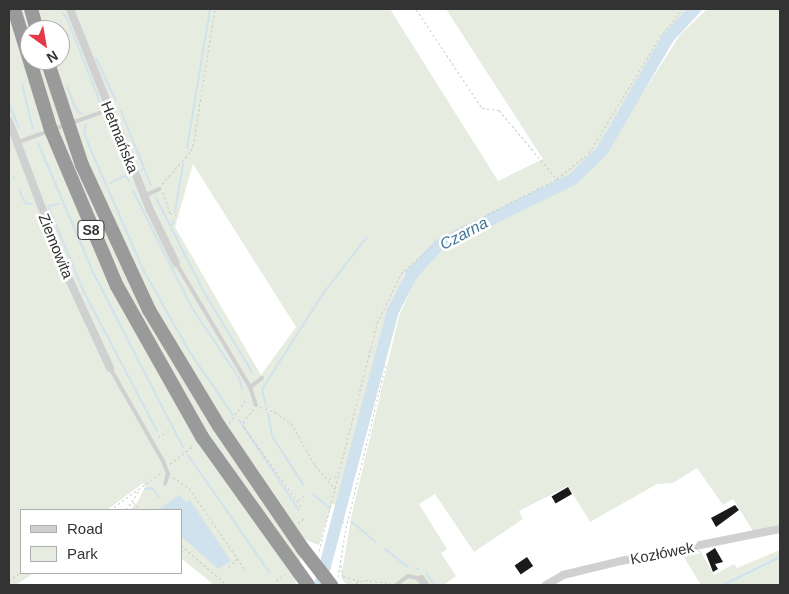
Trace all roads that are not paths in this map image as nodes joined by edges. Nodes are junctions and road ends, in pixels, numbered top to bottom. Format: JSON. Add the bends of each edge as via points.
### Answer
{"nodes":[{"id":1,"x":14,"y":9,"type":"edge"},
{"id":2,"x":70,"y":9,"type":"edge"},
{"id":3,"x":50,"y":70,"type":"edge"},
{"id":4,"x":108,"y":110,"type":"junction"},
{"id":5,"x":9,"y":121,"type":"edge"},
{"id":6,"x":67,"y":124,"type":"junction"},
{"id":7,"x":51,"y":130,"type":"junction"},
{"id":8,"x":16,"y":143,"type":"junction"},
{"id":9,"x":159,"y":188,"type":"road end"},
{"id":10,"x":144,"y":196,"type":"junction"},
{"id":11,"x":176,"y":263,"type":"joint"},
{"id":12,"x":110,"y":368,"type":"joint"},
{"id":13,"x":262,"y":378,"type":"dead end"},
{"id":14,"x":250,"y":387,"type":"junction"},
{"id":15,"x":256,"y":405,"type":"road end"},
{"id":16,"x":165,"y":484,"type":"dead end"},
{"id":17,"x":780,"y":529,"type":"edge"},
{"id":18,"x":423,"y":582,"type":"edge"},
{"id":19,"x":396,"y":583,"type":"edge"},
{"id":20,"x":308,"y":585,"type":"edge"},
{"id":21,"x":330,"y":585,"type":"edge"},
{"id":22,"x":546,"y":585,"type":"edge"}],
"edges":[{"from":1,"to":7,"type":"highway","number":"S8"},
{"from":2,"to":4,"type":"street","name":"Hetmańska"},
{"from":3,"to":6,"type":"highway","number":"S8"},
{"from":4,"to":6,"type":"lane"},
{"from":4,"to":10,"type":"street","name":"Hetmańska"},
{"from":5,"to":8,"type":"street","name":"Ziemowita"},
{"from":6,"to":7,"type":"lane"},
{"from":6,"to":21,"type":"highway","number":"S8","bridge":true,"via":[[102,211],[168,345],[261,490]]},
{"from":7,"to":8,"type":"lane"},
{"from":7,"to":20,"type":"highway","number":"S8","via":[[88,222],[143,334],[205,441],[291,573]]},
{"from":8,"to":12,"type":"street","name":"Ziemowita","via":[[68,277]]},
{"from":9,"to":10,"type":"lane"},
{"from":10,"to":11,"type":"street","name":"Hetmańska"},
{"from":11,"to":14,"type":"lane"},
{"from":12,"to":16,"type":"lane","via":[[168,474]]},
{"from":13,"to":14,"type":"lane"},
{"from":14,"to":15,"type":"lane"},
{"from":17,"to":22,"type":"street","name":"Kozłówek","via":[[620,561],[563,575]]},
{"from":18,"to":19,"type":"lane","via":[[408,576]]}]}
